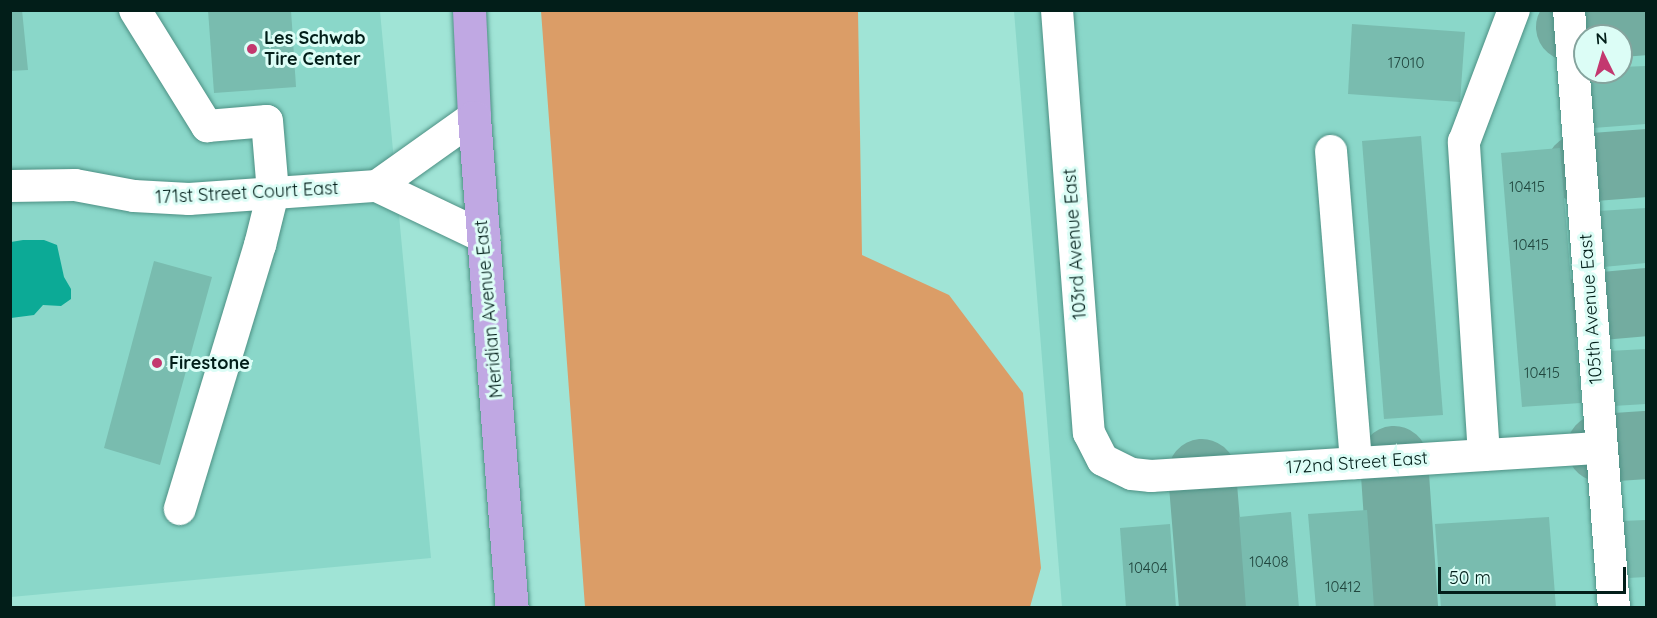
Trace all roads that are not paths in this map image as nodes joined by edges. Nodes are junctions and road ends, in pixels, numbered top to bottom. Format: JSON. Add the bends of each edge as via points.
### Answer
{"nodes":[{"id":1,"x":135,"y":10,"type":"edge"},
{"id":2,"x":469,"y":10,"type":"edge"},
{"id":3,"x":1057,"y":10,"type":"edge"},
{"id":4,"x":1514,"y":10,"type":"edge"},
{"id":5,"x":1569,"y":10,"type":"edge"},
{"id":6,"x":474,"y":117,"type":"junction"},
{"id":7,"x":1331,"y":151,"type":"dead end"},
{"id":8,"x":10,"y":186,"type":"edge"},
{"id":9,"x":377,"y":186,"type":"junction"},
{"id":10,"x":273,"y":193,"type":"junction"},
{"id":11,"x":484,"y":237,"type":"junction"},
{"id":12,"x":1601,"y":448,"type":"junction"},
{"id":13,"x":1484,"y":454,"type":"junction"},
{"id":14,"x":1356,"y":463,"type":"junction"},
{"id":15,"x":1115,"y":467,"type":"joint"},
{"id":16,"x":180,"y":509,"type":"dead end"},
{"id":17,"x":512,"y":608,"type":"edge"},
{"id":18,"x":1614,"y":608,"type":"edge"}],
"edges":[{"from":1,"to":10,"type":"street","via":[[207,126],[267,121]]},
{"from":2,"to":6,"type":"main road","name":"Meridian Avenue East"},
{"from":3,"to":15,"type":"street","name":"103rd Avenue East","via":[[1089,433],[1103,460]]},
{"from":4,"to":13,"type":"street","via":[[1464,142]]},
{"from":5,"to":12,"type":"street","name":"105th Avenue East"},
{"from":6,"to":9,"type":"street"},
{"from":6,"to":11,"type":"main road","name":"Meridian Avenue East"},
{"from":7,"to":14,"type":"street"},
{"from":8,"to":10,"type":"street","name":"171st Street Court East","via":[[75,185],[166,198]]},
{"from":9,"to":10,"type":"street","name":"171st Street Court East"},
{"from":9,"to":11,"type":"street","name":"171st Street Court East"},
{"from":10,"to":16,"type":"street"},
{"from":11,"to":17,"type":"main road","name":"Meridian Avenue East"},
{"from":12,"to":13,"type":"street","name":"172nd Street East"},
{"from":12,"to":18,"type":"street","name":"105th Avenue East"},
{"from":13,"to":14,"type":"street","name":"172nd Street East"},
{"from":14,"to":15,"type":"street","name":"172nd Street East","via":[[1151,476]]}]}
